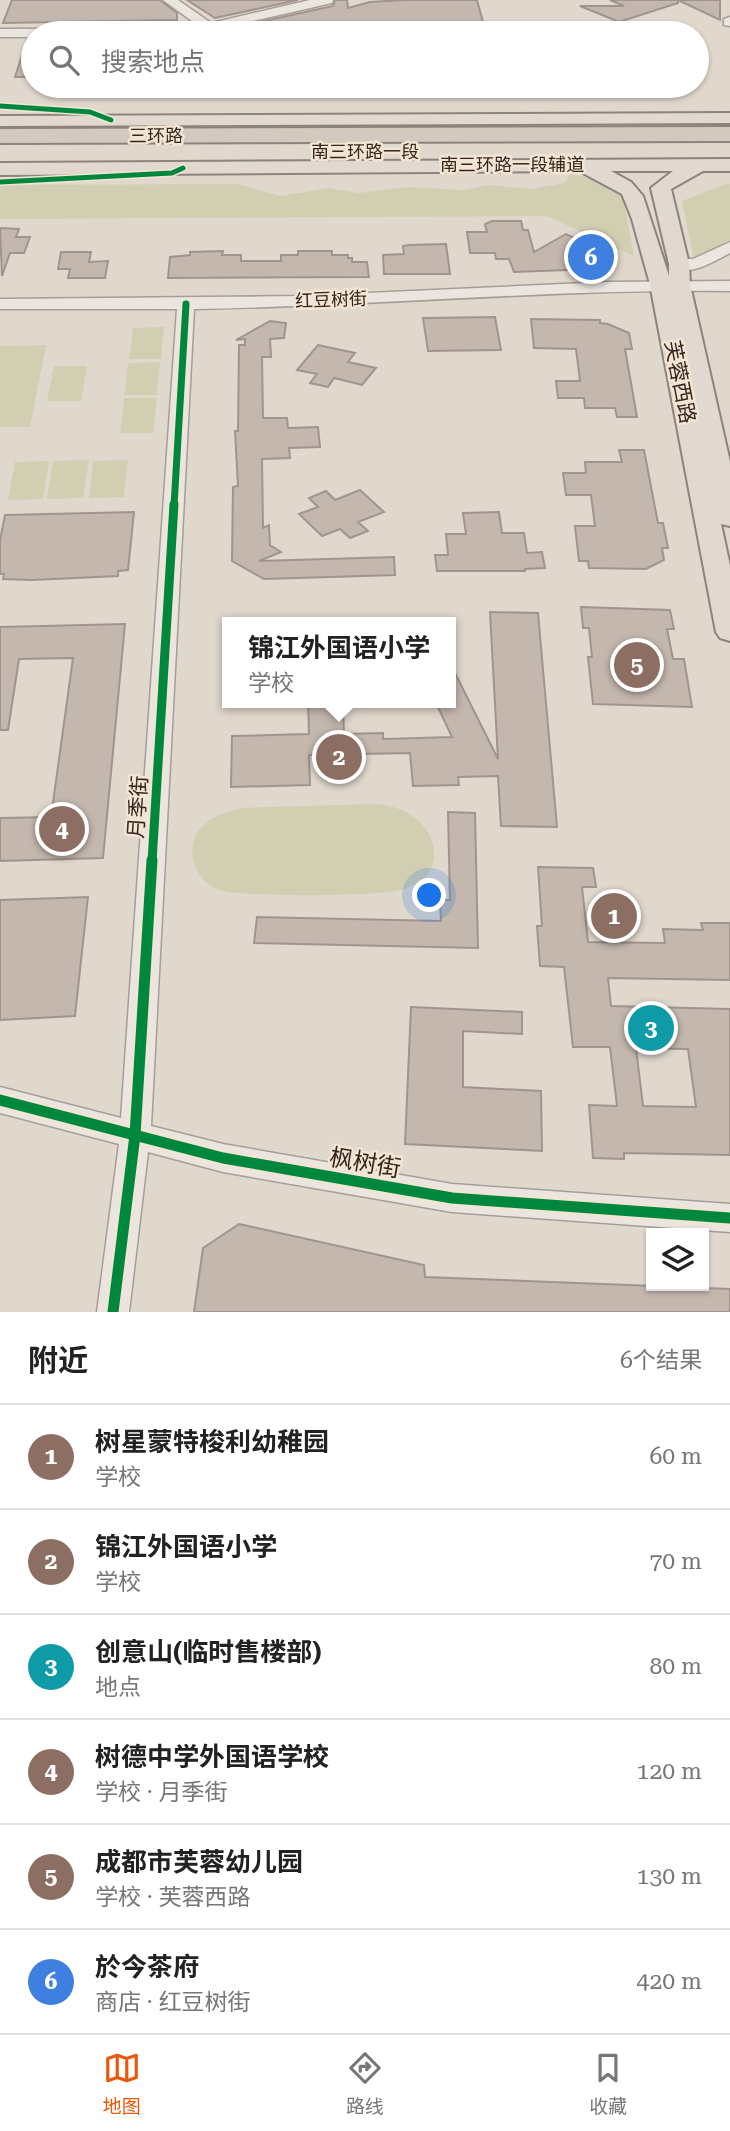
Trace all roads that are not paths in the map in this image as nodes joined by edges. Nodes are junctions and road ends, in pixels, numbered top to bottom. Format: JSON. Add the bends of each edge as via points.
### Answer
{"nodes":[{"id":1,"x":169,"y":0,"type":"edge"},
{"id":2,"x":327,"y":0,"type":"edge"},
{"id":3,"x":200,"y":21,"type":"edge"},
{"id":4,"x":235,"y":21,"type":"edge"},
{"id":5,"x":0,"y":33,"type":"edge"},
{"id":6,"x":21,"y":33,"type":"edge"},
{"id":7,"x":0,"y":121,"type":"edge"},
{"id":8,"x":730,"y":123,"type":"edge"},
{"id":9,"x":730,"y":134,"type":"edge"},
{"id":10,"x":0,"y":136,"type":"edge"},
{"id":11,"x":309,"y":144,"type":"junction"},
{"id":12,"x":586,"y":150,"type":"junction"},
{"id":13,"x":730,"y":150,"type":"edge"},
{"id":14,"x":0,"y":153,"type":"edge"},
{"id":15,"x":730,"y":156,"type":"edge"},
{"id":16,"x":703,"y":165,"type":"junction"},
{"id":17,"x":730,"y":165,"type":"edge"},
{"id":18,"x":0,"y":169,"type":"edge"},
{"id":19,"x":730,"y":247,"type":"edge"},
{"id":20,"x":673,"y":278,"type":"junction"},
{"id":21,"x":730,"y":286,"type":"edge"},
{"id":22,"x":0,"y":304,"type":"edge"},
{"id":23,"x":186,"y":304,"type":"junction"},
{"id":24,"x":730,"y":518,"type":"edge"},
{"id":25,"x":730,"y":632,"type":"edge"},
{"id":26,"x":0,"y":1100,"type":"edge"},
{"id":27,"x":135,"y":1135,"type":"junction"},
{"id":28,"x":730,"y":1218,"type":"edge"},
{"id":29,"x":113,"y":1312,"type":"edge"}],
"edges":[{"from":1,"to":3,"type":"street"},
{"from":2,"to":4,"type":"street"},
{"from":5,"to":6,"type":"street"},
{"from":7,"to":8,"type":"main road"},
{"from":8,"to":12,"type":"highway","via":[[667,131]]},
{"from":9,"to":12,"type":"highway","name":"南三环路一段"},
{"from":10,"to":11,"type":"highway","name":"三环路"},
{"from":11,"to":12,"type":"highway","name":"南三环路一段"},
{"from":11,"to":14,"type":"highway","name":"南三环路一段"},
{"from":12,"to":13,"type":"highway","name":"南三环路一段"},
{"from":12,"to":15,"type":"highway"},
{"from":12,"to":16,"type":"main road","name":"南三环路一段辅道"},
{"from":12,"to":18,"type":"main road","name":"南三环路一段辅道"},
{"from":12,"to":20,"type":"main road","name":"芙蓉西路","via":[[638,202],[652,263]]},
{"from":16,"to":17,"type":"main road","name":"南三环路一段辅道"},
{"from":16,"to":20,"type":"main road","name":"芙蓉西路","via":[[686,170],[661,188]]},
{"from":19,"to":20,"type":"street"},
{"from":20,"to":21,"type":"street"},
{"from":20,"to":23,"type":"street","name":"红豆树街","via":[[392,298]]},
{"from":20,"to":24,"type":"main road","name":"芙蓉西路"},
{"from":20,"to":25,"type":"main road","name":"芙蓉西路"},
{"from":22,"to":23,"type":"street","name":"红豆树街"},
{"from":23,"to":27,"type":"street","name":"月季街"},
{"from":26,"to":27,"type":"street","name":"枫树街"},
{"from":27,"to":28,"type":"street","name":"枫树街","via":[[223,1158],[452,1198]]},
{"from":27,"to":29,"type":"street","name":"月季街"}]}
